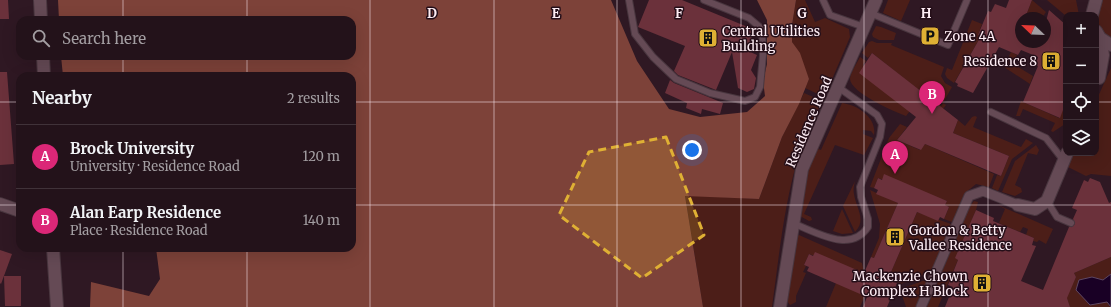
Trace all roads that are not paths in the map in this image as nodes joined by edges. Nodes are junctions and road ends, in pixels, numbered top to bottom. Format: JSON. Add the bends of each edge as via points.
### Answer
{"nodes":[{"id":1,"x":40,"y":0,"type":"edge"},
{"id":2,"x":629,"y":0,"type":"edge"},
{"id":3,"x":704,"y":0,"type":"edge"},
{"id":4,"x":823,"y":0,"type":"edge"},
{"id":5,"x":876,"y":0,"type":"edge"},
{"id":6,"x":967,"y":0,"type":"edge"},
{"id":7,"x":870,"y":13,"type":"junction"},
{"id":8,"x":41,"y":16,"type":"edge"},
{"id":9,"x":864,"y":27,"type":"junction"},
{"id":10,"x":1099,"y":36,"type":"edge"},
{"id":11,"x":1099,"y":39,"type":"edge"},
{"id":12,"x":1111,"y":45,"type":"edge"},
{"id":13,"x":43,"y":60,"type":"edge"},
{"id":14,"x":1111,"y":61,"type":"edge"},
{"id":15,"x":44,"y":72,"type":"edge"},
{"id":16,"x":1099,"y":76,"type":"edge"},
{"id":17,"x":1099,"y":79,"type":"edge"},
{"id":18,"x":838,"y":87,"type":"junction"},
{"id":19,"x":991,"y":112,"type":"dead end"},
{"id":20,"x":1065,"y":157,"type":"edge"},
{"id":21,"x":1046,"y":201,"type":"junction"},
{"id":22,"x":0,"y":204,"type":"edge"},
{"id":23,"x":1018,"y":205,"type":"joint"},
{"id":24,"x":16,"y":210,"type":"edge"},
{"id":25,"x":792,"y":222,"type":"junction"},
{"id":26,"x":1071,"y":223,"type":"dead end"},
{"id":27,"x":53,"y":252,"type":"edge"},
{"id":28,"x":57,"y":307,"type":"edge"},
{"id":29,"x":780,"y":307,"type":"edge"},
{"id":30,"x":921,"y":307,"type":"edge"}],
"edges":[{"from":1,"to":8,"type":"street"},
{"from":2,"to":3,"type":"lane","via":[[635,34],[653,57],[676,79],[710,93],[744,101],[755,97],[760,88],[762,28],[749,18]]},
{"from":4,"to":9,"type":"lane","via":[[830,15]]},
{"from":5,"to":7,"type":"street","name":"Residence Road"},
{"from":6,"to":7,"type":"lane","via":[[948,45]]},
{"from":7,"to":9,"type":"street","name":"Residence Road"},
{"from":9,"to":18,"type":"street","name":"Residence Road"},
{"from":10,"to":12,"type":"street"},
{"from":11,"to":16,"type":"street","via":[[1103,55]]},
{"from":13,"to":15,"type":"street"},
{"from":14,"to":17,"type":"street"},
{"from":18,"to":25,"type":"street","name":"Residence Road","via":[[802,169]]},
{"from":18,"to":25,"type":"lane","via":[[877,115],[882,124],[880,137],[860,187],[868,226],[856,239],[843,242]]},
{"from":19,"to":20,"type":"lane","via":[[1046,138]]},
{"from":20,"to":21,"type":"street"},
{"from":21,"to":23,"type":"street","via":[[1034,209]]},
{"from":21,"to":26,"type":"lane","via":[[1057,217]]},
{"from":22,"to":24,"type":"street"},
{"from":23,"to":30,"type":"street","via":[[983,191],[969,196]]},
{"from":25,"to":29,"type":"street","name":"Residence Road"},
{"from":27,"to":28,"type":"street"}]}
